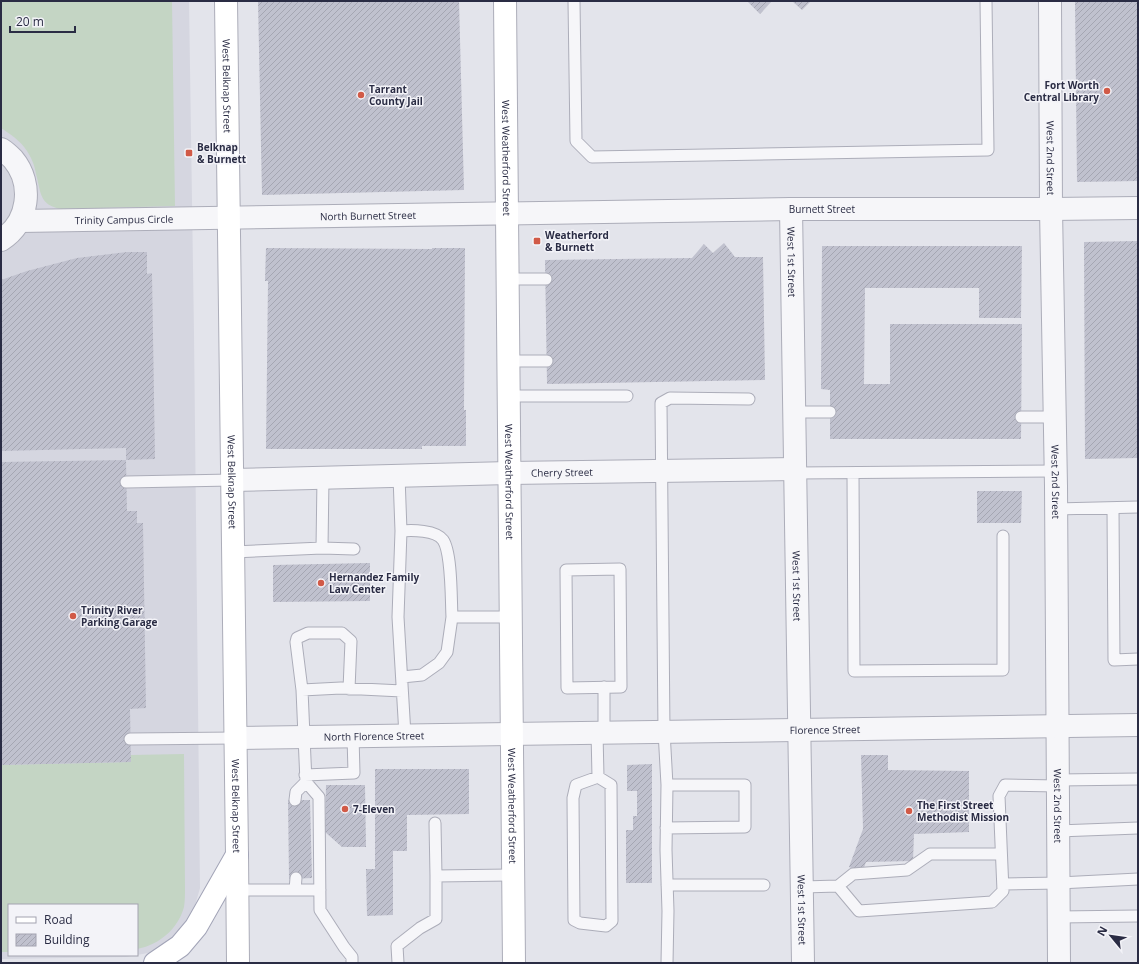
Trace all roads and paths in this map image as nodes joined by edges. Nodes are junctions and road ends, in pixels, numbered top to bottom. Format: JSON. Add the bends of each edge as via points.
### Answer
{"nodes":[{"id":1,"x":226,"y":1,"type":"edge"},
{"id":2,"x":505,"y":1,"type":"edge"},
{"id":3,"x":574,"y":1,"type":"edge"},
{"id":4,"x":986,"y":1,"type":"edge"},
{"id":5,"x":1050,"y":1,"type":"edge"},
{"id":6,"x":1,"y":149,"type":"edge"},
{"id":7,"x":791,"y":208,"type":"junction"},
{"id":8,"x":1138,"y":208,"type":"edge"},
{"id":9,"x":1051,"y":209,"type":"junction"},
{"id":10,"x":507,"y":213,"type":"junction"},
{"id":11,"x":229,"y":218,"type":"junction"},
{"id":12,"x":20,"y":221,"type":"junction"},
{"id":13,"x":1,"y":240,"type":"edge"},
{"id":14,"x":507,"y":279,"type":"junction"},
{"id":15,"x":546,"y":279,"type":"dead end"},
{"id":16,"x":508,"y":361,"type":"junction"},
{"id":17,"x":547,"y":361,"type":"dead end"},
{"id":18,"x":508,"y":396,"type":"junction"},
{"id":19,"x":627,"y":396,"type":"dead end"},
{"id":20,"x":749,"y":399,"type":"dead end"},
{"id":21,"x":795,"y":412,"type":"junction"},
{"id":22,"x":830,"y":412,"type":"dead end"},
{"id":23,"x":1021,"y":417,"type":"dead end"},
{"id":24,"x":1056,"y":417,"type":"junction"},
{"id":25,"x":661,"y":471,"type":"junction"},
{"id":26,"x":796,"y":471,"type":"junction"},
{"id":27,"x":1056,"y":471,"type":"junction"},
{"id":28,"x":509,"y":473,"type":"junction"},
{"id":29,"x":853,"y":473,"type":"junction"},
{"id":30,"x":399,"y":476,"type":"junction"},
{"id":31,"x":323,"y":478,"type":"junction"},
{"id":32,"x":232,"y":480,"type":"junction"},
{"id":33,"x":126,"y":482,"type":"dead end"},
{"id":34,"x":1138,"y":507,"type":"edge"},
{"id":35,"x":1113,"y":508,"type":"junction"},
{"id":36,"x":1056,"y":510,"type":"junction"},
{"id":37,"x":401,"y":531,"type":"junction"},
{"id":38,"x":1003,"y":536,"type":"dead end"},
{"id":39,"x":322,"y":548,"type":"junction"},
{"id":40,"x":354,"y":549,"type":"dead end"},
{"id":41,"x":233,"y":552,"type":"junction"},
{"id":42,"x":511,"y":617,"type":"junction"},
{"id":43,"x":452,"y":618,"type":"junction"},
{"id":44,"x":1138,"y":659,"type":"edge"},
{"id":45,"x":402,"y":677,"type":"junction"},
{"id":46,"x":604,"y":687,"type":"junction"},
{"id":47,"x":349,"y":689,"type":"junction"},
{"id":48,"x":302,"y":690,"type":"junction"},
{"id":49,"x":402,"y":691,"type":"junction"},
{"id":50,"x":1138,"y":725,"type":"edge"},
{"id":51,"x":1058,"y":726,"type":"junction"},
{"id":52,"x":800,"y":729,"type":"junction"},
{"id":53,"x":664,"y":731,"type":"junction"},
{"id":54,"x":601,"y":732,"type":"junction"},
{"id":55,"x":512,"y":733,"type":"junction"},
{"id":56,"x":405,"y":735,"type":"junction"},
{"id":57,"x":304,"y":736,"type":"junction"},
{"id":58,"x":353,"y":736,"type":"junction"},
{"id":59,"x":236,"y":738,"type":"junction"},
{"id":60,"x":130,"y":739,"type":"dead end"},
{"id":61,"x":598,"y":777,"type":"junction"},
{"id":62,"x":306,"y":778,"type":"junction"},
{"id":63,"x":1138,"y":779,"type":"edge"},
{"id":64,"x":1058,"y":783,"type":"junction"},
{"id":65,"x":667,"y":785,"type":"junction"},
{"id":66,"x":294,"y":800,"type":"dead end"},
{"id":67,"x":435,"y":824,"type":"dead end"},
{"id":68,"x":666,"y":828,"type":"junction"},
{"id":69,"x":1138,"y":828,"type":"edge"},
{"id":70,"x":1058,"y":831,"type":"junction"},
{"id":71,"x":1001,"y":854,"type":"junction"},
{"id":72,"x":237,"y":855,"type":"junction"},
{"id":73,"x":513,"y":875,"type":"junction"},
{"id":74,"x":436,"y":876,"type":"junction"},
{"id":75,"x":296,"y":878,"type":"dead end"},
{"id":76,"x":1138,"y":879,"type":"edge"},
{"id":77,"x":1059,"y":883,"type":"junction"},
{"id":78,"x":1003,"y":884,"type":"junction"},
{"id":79,"x":667,"y":885,"type":"junction"},
{"id":80,"x":764,"y":885,"type":"dead end"},
{"id":81,"x":802,"y":886,"type":"junction"},
{"id":82,"x":838,"y":886,"type":"junction"},
{"id":83,"x":237,"y":890,"type":"junction"},
{"id":84,"x":295,"y":890,"type":"junction"},
{"id":85,"x":320,"y":890,"type":"junction"},
{"id":86,"x":1138,"y":916,"type":"edge"},
{"id":87,"x":1059,"y":917,"type":"junction"},
{"id":88,"x":155,"y":963,"type":"edge"},
{"id":89,"x":238,"y":963,"type":"edge"},
{"id":90,"x":352,"y":963,"type":"edge"},
{"id":91,"x":398,"y":963,"type":"edge"},
{"id":92,"x":514,"y":963,"type":"edge"},
{"id":93,"x":667,"y":963,"type":"edge"},
{"id":94,"x":803,"y":963,"type":"edge"},
{"id":95,"x":1059,"y":963,"type":"edge"}],
"edges":[{"from":1,"to":11,"type":"main road","name":"West Belknap Street"},
{"from":2,"to":10,"type":"main road","name":"West Weatherford Street"},
{"from":3,"to":4,"type":"lane","via":[[576,141],[592,157],[988,150]]},
{"from":5,"to":9,"type":"street","name":"West 2nd Street"},
{"from":6,"to":12,"type":"street","via":[[18,166],[26,184],[26,203]]},
{"from":7,"to":9,"type":"street","name":"Burnett Street"},
{"from":7,"to":10,"type":"street","name":"Burnett Street"},
{"from":7,"to":21,"type":"street","name":"West 1st Street"},
{"from":8,"to":9,"type":"street","name":"Burnett Street"},
{"from":9,"to":24,"type":"street","name":"West 2nd Street"},
{"from":10,"to":11,"type":"street","name":"North Burnett Street"},
{"from":10,"to":14,"type":"main road","name":"West Weatherford Street"},
{"from":11,"to":12,"type":"street","name":"Trinity Campus Circle"},
{"from":11,"to":32,"type":"main road","name":"West Belknap Street"},
{"from":12,"to":13,"type":"street","via":[[8,236]]},
{"from":14,"to":15,"type":"lane"},
{"from":14,"to":16,"type":"main road","name":"West Weatherford Street"},
{"from":16,"to":17,"type":"lane"},
{"from":16,"to":18,"type":"main road","name":"West Weatherford Street"},
{"from":18,"to":19,"type":"lane"},
{"from":18,"to":28,"type":"main road","name":"West Weatherford Street"},
{"from":20,"to":25,"type":"lane","via":[[670,398],[661,403]]},
{"from":21,"to":22,"type":"lane"},
{"from":21,"to":26,"type":"street","name":"West 1st Street"},
{"from":23,"to":24,"type":"lane"},
{"from":24,"to":27,"type":"street","name":"West 2nd Street"},
{"from":25,"to":26,"type":"street","name":"Cherry Street"},
{"from":25,"to":28,"type":"street","name":"Cherry Street"},
{"from":25,"to":53,"type":"lane"},
{"from":26,"to":29,"type":"lane"},
{"from":26,"to":52,"type":"street","name":"West 1st Street"},
{"from":27,"to":29,"type":"lane"},
{"from":27,"to":36,"type":"street","name":"West 2nd Street"},
{"from":28,"to":30,"type":"street","name":"Cherry Street"},
{"from":28,"to":42,"type":"main road","name":"West Weatherford Street"},
{"from":29,"to":38,"type":"lane","via":[[854,671],[1003,670]]},
{"from":30,"to":31,"type":"street","name":"Cherry Street"},
{"from":30,"to":37,"type":"lane"},
{"from":31,"to":32,"type":"street","name":"Cherry Street"},
{"from":31,"to":39,"type":"lane"},
{"from":32,"to":33,"type":"lane"},
{"from":32,"to":41,"type":"main road","name":"West Belknap Street"},
{"from":34,"to":35,"type":"lane"},
{"from":35,"to":36,"type":"lane"},
{"from":35,"to":44,"type":"lane","via":[[1114,660]]},
{"from":36,"to":51,"type":"street","name":"West 2nd Street"},
{"from":37,"to":43,"type":"lane","via":[[430,532],[442,539],[448,553]]},
{"from":37,"to":45,"type":"lane","via":[[398,617]]},
{"from":39,"to":40,"type":"lane"},
{"from":39,"to":41,"type":"lane"},
{"from":41,"to":59,"type":"main road","name":"West Belknap Street"},
{"from":42,"to":43,"type":"lane"},
{"from":42,"to":55,"type":"main road","name":"West Weatherford Street"},
{"from":43,"to":45,"type":"lane","via":[[447,652],[439,663],[422,675]]},
{"from":45,"to":49,"type":"lane"},
{"from":46,"to":46,"type":"lane","via":[[567,688],[566,570],[620,569],[621,687]]},
{"from":46,"to":54,"type":"lane"},
{"from":47,"to":48,"type":"lane"},
{"from":47,"to":48,"type":"lane","via":[[351,641],[342,633],[308,633],[296,642]]},
{"from":47,"to":49,"type":"lane"},
{"from":48,"to":57,"type":"lane"},
{"from":49,"to":56,"type":"lane"},
{"from":50,"to":51,"type":"street","name":"Florence Street"},
{"from":51,"to":52,"type":"street","name":"Florence Street"},
{"from":51,"to":64,"type":"street","name":"West 2nd Street"},
{"from":52,"to":53,"type":"street","name":"Florence Street"},
{"from":52,"to":81,"type":"street","name":"West 1st Street"},
{"from":53,"to":54,"type":"street","name":"Florence Street"},
{"from":53,"to":65,"type":"lane"},
{"from":54,"to":55,"type":"street","name":"Florence Street"},
{"from":54,"to":61,"type":"lane"},
{"from":55,"to":56,"type":"street","name":"North Florence Street"},
{"from":55,"to":73,"type":"main road","name":"West Weatherford Street"},
{"from":56,"to":58,"type":"street","name":"North Florence Street"},
{"from":57,"to":58,"type":"street","name":"North Florence Street"},
{"from":57,"to":59,"type":"street","name":"North Florence Street"},
{"from":57,"to":62,"type":"lane"},
{"from":58,"to":62,"type":"lane","via":[[354,773]]},
{"from":59,"to":60,"type":"lane"},
{"from":59,"to":72,"type":"main road","name":"West Belknap Street"},
{"from":61,"to":61,"type":"lane","via":[[576,785],[573,798],[574,920],[580,924],[606,926],[612,921],[611,785]]},
{"from":62,"to":66,"type":"lane","via":[[296,792]]},
{"from":62,"to":85,"type":"lane","via":[[319,797]]},
{"from":63,"to":64,"type":"lane"},
{"from":64,"to":70,"type":"street","name":"West 2nd Street"},
{"from":64,"to":71,"type":"lane","via":[[1005,785],[999,796]]},
{"from":65,"to":68,"type":"lane"},
{"from":65,"to":68,"type":"lane","via":[[745,785],[745,827]]},
{"from":67,"to":74,"type":"lane"},
{"from":68,"to":79,"type":"lane"},
{"from":69,"to":70,"type":"lane"},
{"from":70,"to":77,"type":"street","name":"West 2nd Street"},
{"from":71,"to":78,"type":"lane"},
{"from":71,"to":82,"type":"lane","via":[[930,854],[907,870],[853,874]]},
{"from":72,"to":83,"type":"main road","name":"West Belknap Street"},
{"from":72,"to":88,"type":"main road","via":[[196,927],[180,946]]},
{"from":73,"to":74,"type":"lane"},
{"from":73,"to":92,"type":"main road","name":"West Weatherford Street"},
{"from":74,"to":91,"type":"lane","via":[[436,919],[397,946]]},
{"from":75,"to":84,"type":"lane"},
{"from":76,"to":77,"type":"lane"},
{"from":77,"to":78,"type":"lane"},
{"from":77,"to":87,"type":"street","name":"West 2nd Street"},
{"from":78,"to":82,"type":"lane","via":[[1003,891],[992,902],[860,911]]},
{"from":79,"to":80,"type":"lane"},
{"from":79,"to":93,"type":"lane"},
{"from":81,"to":82,"type":"lane"},
{"from":81,"to":94,"type":"street","name":"West 1st Street"},
{"from":83,"to":84,"type":"lane"},
{"from":83,"to":89,"type":"main road","name":"West Belknap Street"},
{"from":84,"to":85,"type":"lane"},
{"from":85,"to":90,"type":"lane","via":[[320,910],[352,957]]},
{"from":86,"to":87,"type":"lane"},
{"from":87,"to":95,"type":"street","name":"West 2nd Street"}]}
